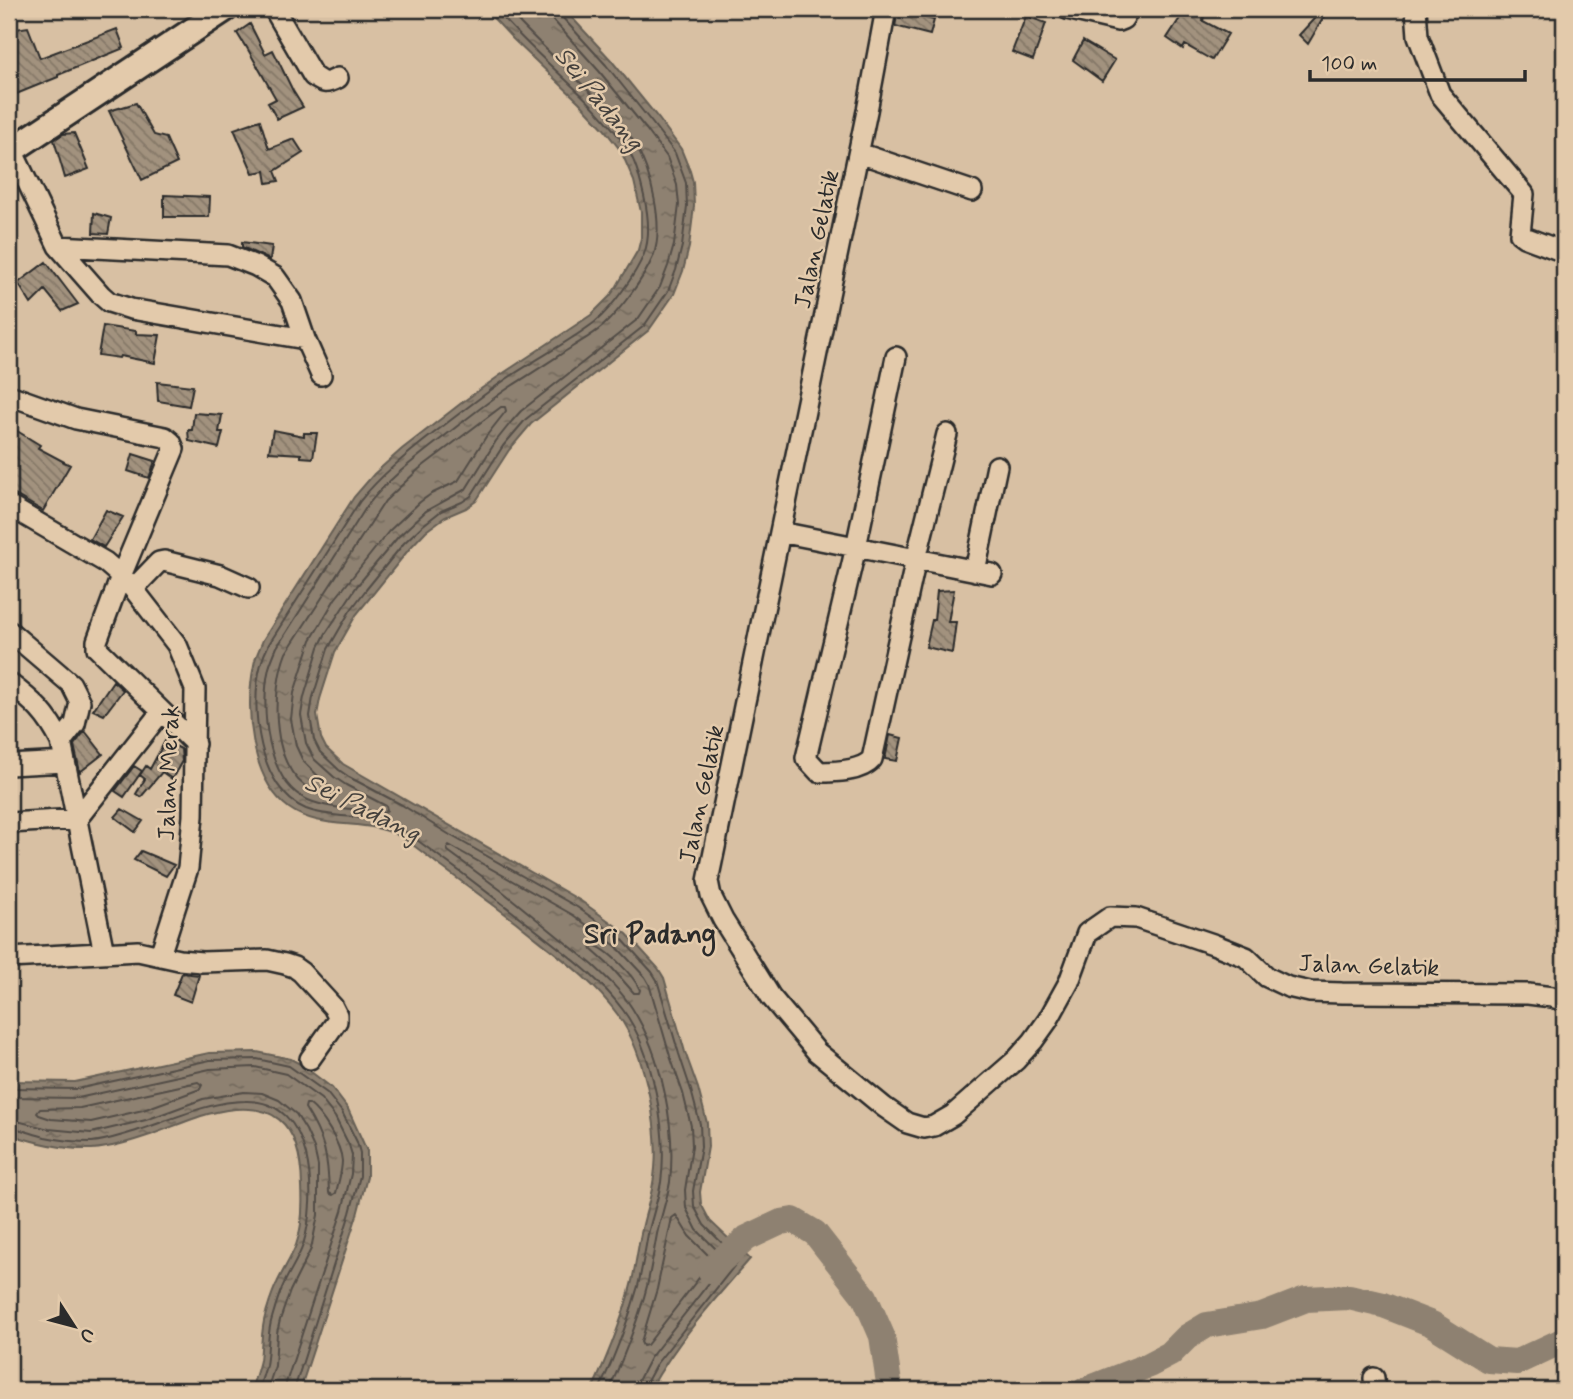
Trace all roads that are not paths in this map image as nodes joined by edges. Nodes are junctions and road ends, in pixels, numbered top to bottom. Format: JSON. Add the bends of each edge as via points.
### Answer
{"nodes":[{"id":1,"x":225,"y":9,"type":"edge"},
{"id":2,"x":274,"y":9,"type":"edge"},
{"id":3,"x":886,"y":9,"type":"edge"},
{"id":4,"x":1068,"y":9,"type":"edge"},
{"id":5,"x":1129,"y":9,"type":"edge"},
{"id":6,"x":1416,"y":9,"type":"edge"},
{"id":7,"x":338,"y":78,"type":"dead end"},
{"id":8,"x":10,"y":151,"type":"edge"},
{"id":9,"x":859,"y":153,"type":"junction"},
{"id":10,"x":972,"y":191,"type":"dead end"},
{"id":11,"x":58,"y":246,"type":"junction"},
{"id":12,"x":1564,"y":252,"type":"edge"},
{"id":13,"x":305,"y":339,"type":"junction"},
{"id":14,"x":896,"y":357,"type":"dead end"},
{"id":15,"x":321,"y":375,"type":"dead end"},
{"id":16,"x":9,"y":395,"type":"edge"},
{"id":17,"x":947,"y":434,"type":"dead end"},
{"id":18,"x":997,"y":466,"type":"dead end"},
{"id":19,"x":9,"y":506,"type":"edge"},
{"id":20,"x":780,"y":533,"type":"junction"},
{"id":21,"x":856,"y":547,"type":"junction"},
{"id":22,"x":916,"y":559,"type":"junction"},
{"id":23,"x":127,"y":583,"type":"junction"},
{"id":24,"x":249,"y":587,"type":"dead end"},
{"id":25,"x":9,"y":631,"type":"edge"},
{"id":26,"x":9,"y":683,"type":"edge"},
{"id":27,"x":33,"y":700,"type":"junction"},
{"id":28,"x":9,"y":703,"type":"edge"},
{"id":29,"x":161,"y":712,"type":"junction"},
{"id":30,"x":61,"y":742,"type":"junction"},
{"id":31,"x":195,"y":744,"type":"junction"},
{"id":32,"x":65,"y":762,"type":"junction"},
{"id":33,"x":9,"y":765,"type":"edge"},
{"id":34,"x":77,"y":820,"type":"junction"},
{"id":35,"x":9,"y":823,"type":"edge"},
{"id":36,"x":104,"y":953,"type":"junction"},
{"id":37,"x":160,"y":955,"type":"junction"},
{"id":38,"x":9,"y":958,"type":"edge"},
{"id":39,"x":1564,"y":1001,"type":"edge"},
{"id":40,"x":310,"y":1059,"type":"dead end"}],
"edges":[{"from":1,"to":8,"type":"main road"},
{"from":2,"to":7,"type":"street","via":[[313,76],[328,83]]},
{"from":3,"to":9,"type":"street","name":"Jalan Gelatik"},
{"from":4,"to":5,"type":"street","via":[[1118,21]]},
{"from":6,"to":12,"type":"street","via":[[1418,36],[1440,94],[1524,194],[1520,234]]},
{"from":8,"to":11,"type":"street"},
{"from":9,"to":10,"type":"street"},
{"from":9,"to":20,"type":"street","name":"Jalan Gelatik"},
{"from":11,"to":13,"type":"street","via":[[109,302]]},
{"from":11,"to":13,"type":"street","via":[[228,255],[275,277],[292,301]]},
{"from":13,"to":15,"type":"street"},
{"from":14,"to":21,"type":"street"},
{"from":16,"to":23,"type":"street","via":[[76,419],[172,442],[174,449]]},
{"from":17,"to":22,"type":"street"},
{"from":18,"to":22,"type":"street","via":[[984,573]]},
{"from":19,"to":23,"type":"street","name":"Jalan Merak","via":[[106,562]]},
{"from":20,"to":21,"type":"street"},
{"from":20,"to":39,"type":"street","name":"Jalan Gelatik","via":[[716,836],[708,881],[711,897],[771,997],[817,1052],[907,1123],[925,1128],[944,1121],[1016,1060],[1048,1020],[1069,982],[1087,933],[1110,917],[1136,918],[1213,944],[1246,957],[1267,977],[1310,992],[1528,994]]},
{"from":21,"to":22,"type":"street"},
{"from":21,"to":22,"type":"street","via":[[806,758],[819,772],[853,769],[872,759]]},
{"from":23,"to":24,"type":"street","via":[[164,561]]},
{"from":23,"to":29,"type":"street","via":[[97,648]]},
{"from":23,"to":31,"type":"street","name":"Jalan Merak","via":[[177,645],[195,689]]},
{"from":25,"to":30,"type":"street","via":[[71,684],[80,702],[75,724]]},
{"from":26,"to":27,"type":"street"},
{"from":27,"to":28,"type":"street"},
{"from":27,"to":30,"type":"street"},
{"from":29,"to":31,"type":"street"},
{"from":29,"to":34,"type":"street"},
{"from":30,"to":32,"type":"street"},
{"from":31,"to":37,"type":"street","name":"Jalan Merak","via":[[188,867]]},
{"from":32,"to":33,"type":"street"},
{"from":32,"to":34,"type":"street"},
{"from":34,"to":35,"type":"street"},
{"from":34,"to":36,"type":"street"},
{"from":36,"to":37,"type":"street"},
{"from":36,"to":38,"type":"street"},
{"from":37,"to":40,"type":"street","via":[[202,962],[267,960],[294,967],[337,1014],[337,1021]]}]}
